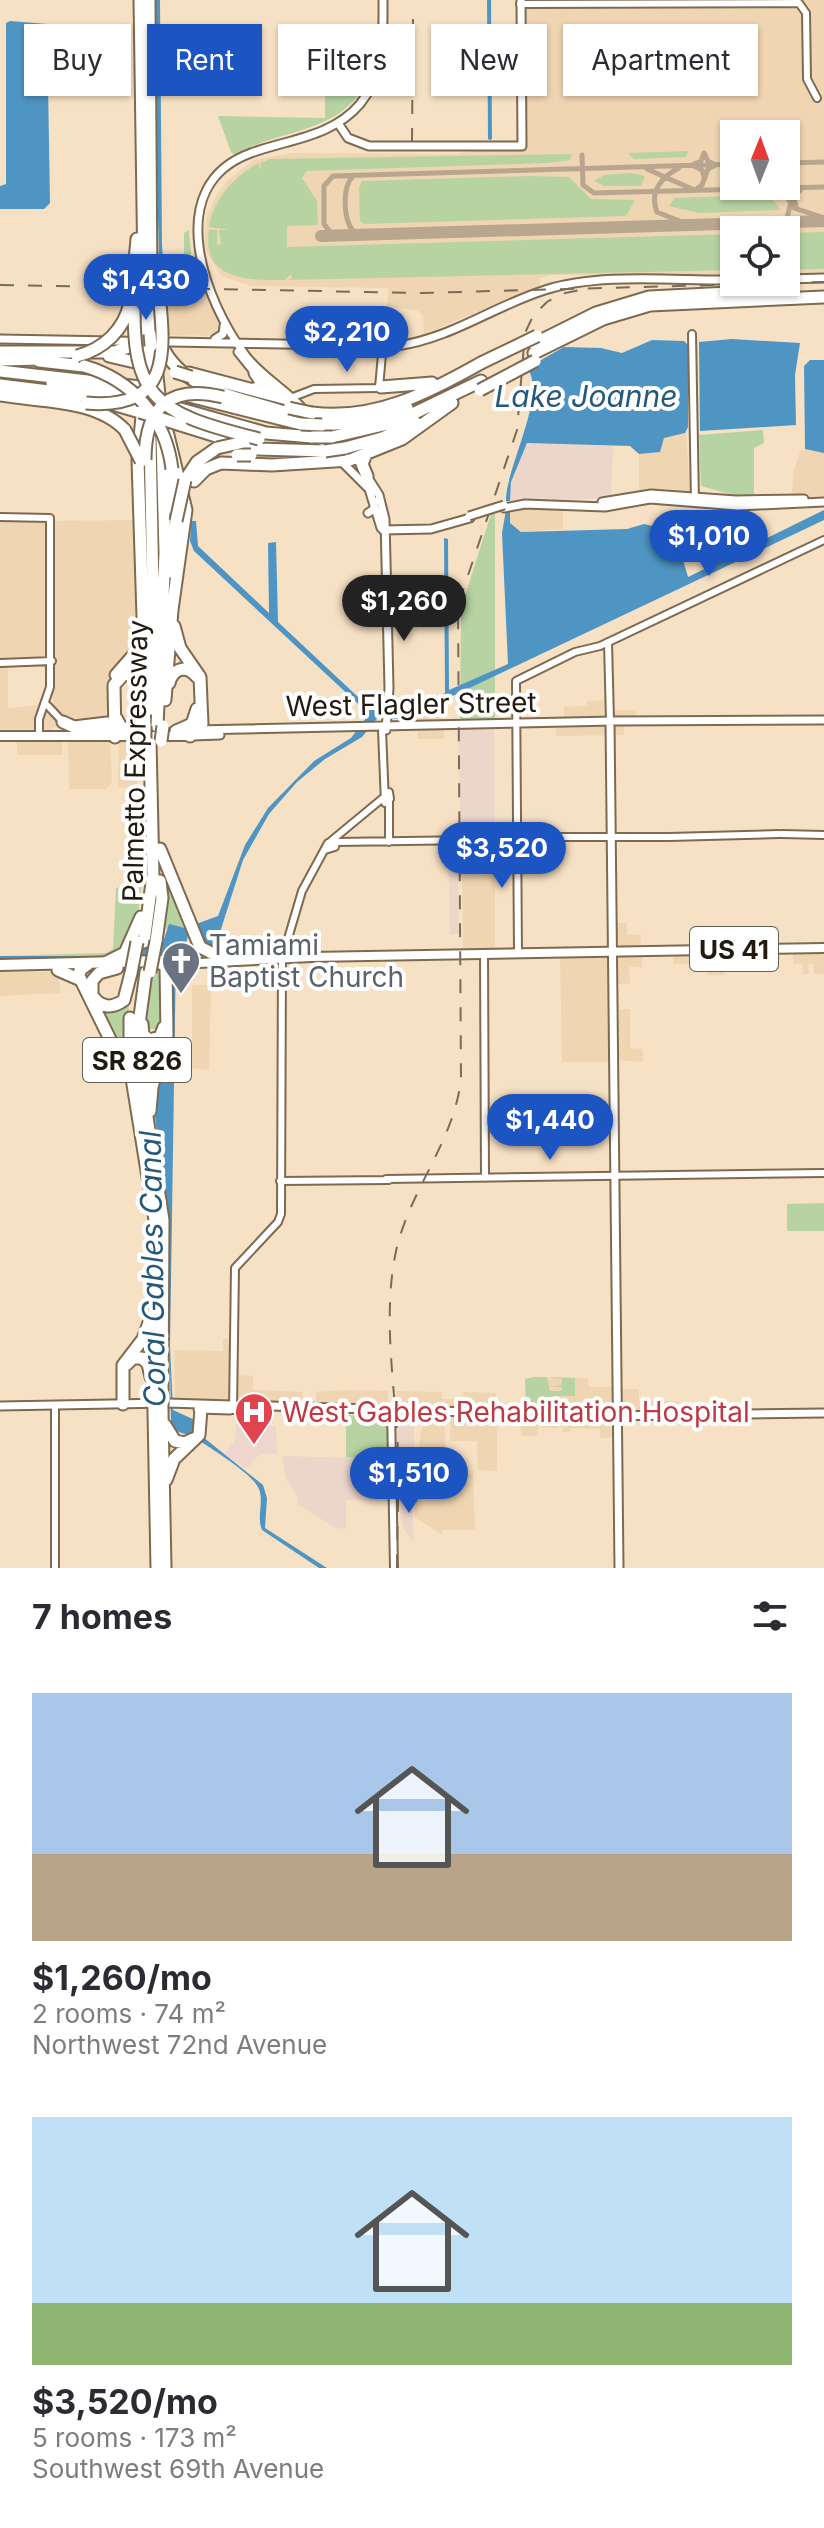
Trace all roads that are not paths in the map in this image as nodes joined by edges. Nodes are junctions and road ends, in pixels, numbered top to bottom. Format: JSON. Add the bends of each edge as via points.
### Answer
{"nodes":[{"id":1,"x":144,"y":0,"type":"edge"},
{"id":2,"x":381,"y":0,"type":"edge"},
{"id":3,"x":698,"y":0,"type":"edge"},
{"id":4,"x":558,"y":2,"type":"edge"},
{"id":5,"x":717,"y":3,"type":"junction"},
{"id":6,"x":520,"y":4,"type":"edge"},
{"id":7,"x":531,"y":4,"type":"joint"},
{"id":8,"x":817,"y":98,"type":"dead end"},
{"id":9,"x":337,"y":121,"type":"junction"},
{"id":10,"x":258,"y":151,"type":"junction"},
{"id":11,"x":234,"y":160,"type":"junction"},
{"id":12,"x":151,"y":180,"type":"junction"},
{"id":13,"x":205,"y":199,"type":"junction"},
{"id":14,"x":142,"y":200,"type":"junction"},
{"id":15,"x":824,"y":276,"type":"edge"},
{"id":16,"x":800,"y":277,"type":"edge"},
{"id":17,"x":720,"y":279,"type":"edge"},
{"id":18,"x":146,"y":286,"type":"junction"},
{"id":19,"x":824,"y":289,"type":"edge"},
{"id":20,"x":212,"y":293,"type":"junction"},
{"id":21,"x":824,"y":297,"type":"edge"},
{"id":22,"x":213,"y":304,"type":"junction"},
{"id":23,"x":224,"y":326,"type":"junction"},
{"id":24,"x":692,"y":334,"type":"dead end"},
{"id":25,"x":0,"y":337,"type":"edge"},
{"id":26,"x":215,"y":339,"type":"junction"},
{"id":27,"x":151,"y":340,"type":"junction"},
{"id":28,"x":235,"y":342,"type":"junction"},
{"id":29,"x":382,"y":344,"type":"junction"},
{"id":30,"x":535,"y":349,"type":"junction"},
{"id":31,"x":0,"y":350,"type":"edge"},
{"id":32,"x":16,"y":356,"type":"junction"},
{"id":33,"x":80,"y":358,"type":"junction"},
{"id":34,"x":0,"y":360,"type":"edge"},
{"id":35,"x":143,"y":366,"type":"junction"},
{"id":36,"x":0,"y":371,"type":"edge"},
{"id":37,"x":255,"y":373,"type":"junction"},
{"id":38,"x":190,"y":375,"type":"junction"},
{"id":39,"x":480,"y":376,"type":"junction"},
{"id":40,"x":224,"y":382,"type":"junction"},
{"id":41,"x":385,"y":383,"type":"junction"},
{"id":42,"x":0,"y":384,"type":"edge"},
{"id":43,"x":251,"y":390,"type":"junction"},
{"id":44,"x":139,"y":392,"type":"junction"},
{"id":45,"x":0,"y":395,"type":"edge"},
{"id":46,"x":454,"y":399,"type":"junction"},
{"id":47,"x":101,"y":400,"type":"junction"},
{"id":48,"x":160,"y":402,"type":"junction"},
{"id":49,"x":292,"y":408,"type":"junction"},
{"id":50,"x":317,"y":419,"type":"junction"},
{"id":51,"x":200,"y":432,"type":"junction"},
{"id":52,"x":163,"y":441,"type":"junction"},
{"id":53,"x":338,"y":443,"type":"junction"},
{"id":54,"x":318,"y":444,"type":"junction"},
{"id":55,"x":366,"y":454,"type":"junction"},
{"id":56,"x":146,"y":462,"type":"junction"},
{"id":57,"x":285,"y":464,"type":"junction"},
{"id":58,"x":348,"y":464,"type":"junction"},
{"id":59,"x":365,"y":474,"type":"junction"},
{"id":60,"x":189,"y":480,"type":"junction"},
{"id":61,"x":140,"y":497,"type":"junction"},
{"id":62,"x":374,"y":499,"type":"junction"},
{"id":63,"x":693,"y":500,"type":"junction"},
{"id":64,"x":824,"y":501,"type":"edge"},
{"id":65,"x":381,"y":509,"type":"junction"},
{"id":66,"x":368,"y":513,"type":"dead end"},
{"id":67,"x":163,"y":516,"type":"junction"},
{"id":68,"x":0,"y":517,"type":"edge"},
{"id":69,"x":383,"y":528,"type":"junction"},
{"id":70,"x":824,"y":540,"type":"edge"},
{"id":71,"x":173,"y":606,"type":"junction"},
{"id":72,"x":148,"y":626,"type":"junction"},
{"id":73,"x":608,"y":642,"type":"junction"},
{"id":74,"x":159,"y":659,"type":"junction"},
{"id":75,"x":0,"y":661,"type":"edge"},
{"id":76,"x":50,"y":661,"type":"junction"},
{"id":77,"x":144,"y":704,"type":"junction"},
{"id":78,"x":47,"y":705,"type":"junction"},
{"id":79,"x":197,"y":708,"type":"junction"},
{"id":80,"x":164,"y":711,"type":"junction"},
{"id":81,"x":385,"y":717,"type":"junction"},
{"id":82,"x":63,"y":722,"type":"joint"},
{"id":83,"x":610,"y":722,"type":"junction"},
{"id":84,"x":824,"y":722,"type":"edge"},
{"id":85,"x":113,"y":725,"type":"junction"},
{"id":86,"x":514,"y":725,"type":"junction"},
{"id":87,"x":398,"y":726,"type":"junction"},
{"id":88,"x":478,"y":726,"type":"junction"},
{"id":89,"x":150,"y":727,"type":"junction"},
{"id":90,"x":381,"y":728,"type":"junction"},
{"id":91,"x":88,"y":731,"type":"joint"},
{"id":92,"x":176,"y":731,"type":"junction"},
{"id":93,"x":205,"y":731,"type":"junction"},
{"id":94,"x":39,"y":733,"type":"junction"},
{"id":95,"x":0,"y":734,"type":"edge"},
{"id":96,"x":154,"y":743,"type":"junction"},
{"id":97,"x":386,"y":800,"type":"junction"},
{"id":98,"x":824,"y":835,"type":"edge"},
{"id":99,"x":612,"y":836,"type":"junction"},
{"id":100,"x":516,"y":839,"type":"junction"},
{"id":101,"x":389,"y":842,"type":"junction"},
{"id":102,"x":333,"y":844,"type":"junction"},
{"id":103,"x":160,"y":849,"type":"junction"},
{"id":104,"x":145,"y":914,"type":"junction"},
{"id":105,"x":144,"y":942,"type":"junction"},
{"id":106,"x":285,"y":945,"type":"junction"},
{"id":107,"x":824,"y":948,"type":"edge"},
{"id":108,"x":614,"y":951,"type":"junction"},
{"id":109,"x":484,"y":953,"type":"junction"},
{"id":110,"x":518,"y":953,"type":"junction"},
{"id":111,"x":294,"y":956,"type":"junction"},
{"id":112,"x":311,"y":957,"type":"junction"},
{"id":113,"x":282,"y":958,"type":"junction"},
{"id":114,"x":212,"y":959,"type":"junction"},
{"id":115,"x":103,"y":964,"type":"junction"},
{"id":116,"x":118,"y":964,"type":"junction"},
{"id":117,"x":190,"y":965,"type":"joint"},
{"id":118,"x":160,"y":967,"type":"junction"},
{"id":119,"x":0,"y":968,"type":"edge"},
{"id":120,"x":49,"y":968,"type":"junction"},
{"id":121,"x":83,"y":971,"type":"junction"},
{"id":122,"x":134,"y":1094,"type":"junction"},
{"id":123,"x":152,"y":1148,"type":"junction"},
{"id":124,"x":824,"y":1173,"type":"edge"},
{"id":125,"x":617,"y":1176,"type":"junction"},
{"id":126,"x":485,"y":1178,"type":"junction"},
{"id":127,"x":280,"y":1181,"type":"junction"},
{"id":128,"x":155,"y":1284,"type":"junction"},
{"id":129,"x":125,"y":1402,"type":"junction"},
{"id":130,"x":163,"y":1405,"type":"junction"},
{"id":131,"x":55,"y":1407,"type":"junction"},
{"id":132,"x":233,"y":1407,"type":"junction"},
{"id":133,"x":0,"y":1408,"type":"edge"},
{"id":134,"x":200,"y":1410,"type":"junction"},
{"id":135,"x":391,"y":1411,"type":"junction"},
{"id":136,"x":824,"y":1415,"type":"edge"},
{"id":137,"x":616,"y":1417,"type":"junction"},
{"id":138,"x":197,"y":1436,"type":"junction"},
{"id":139,"x":162,"y":1492,"type":"junction"},
{"id":140,"x":55,"y":1568,"type":"edge"},
{"id":141,"x":157,"y":1568,"type":"edge"},
{"id":142,"x":165,"y":1568,"type":"edge"},
{"id":143,"x":394,"y":1568,"type":"edge"},
{"id":144,"x":619,"y":1568,"type":"edge"}],
"edges":[{"from":1,"to":12,"type":"highway","name":"Palmetto Expressway"},
{"from":1,"to":14,"type":"highway","name":"Palmetto Expressway"},
{"from":1,"to":18,"type":"highway"},
{"from":2,"to":9,"type":"main road","via":[[381,46],[371,88],[354,111]]},
{"from":3,"to":5,"type":"street"},
{"from":4,"to":5,"type":"street"},
{"from":4,"to":7,"type":"street"},
{"from":5,"to":8,"type":"street","via":[[804,5],[807,79]]},
{"from":6,"to":7,"type":"main road"},
{"from":6,"to":9,"type":"main road","via":[[520,146],[377,147],[351,139]]},
{"from":9,"to":10,"type":"main road","via":[[318,133]]},
{"from":9,"to":11,"type":"main road","via":[[256,147]]},
{"from":10,"to":11,"type":"main road"},
{"from":10,"to":13,"type":"main road","via":[[227,171]]},
{"from":11,"to":13,"type":"main road"},
{"from":11,"to":22,"type":"main road","via":[[206,189],[193,224],[195,263]]},
{"from":12,"to":18,"type":"highway","name":"Palmetto Expressway","via":[[151,265]]},
{"from":12,"to":18,"type":"highway"},
{"from":13,"to":20,"type":"main road","via":[[197,246]]},
{"from":14,"to":18,"type":"highway","name":"Palmetto Expressway"},
{"from":14,"to":18,"type":"highway","via":[[136,249]]},
{"from":15,"to":16,"type":"main road"},
{"from":17,"to":29,"type":"main road","via":[[565,282],[533,290],[428,336]]},
{"from":18,"to":27,"type":"highway","name":"Palmetto Expressway"},
{"from":18,"to":33,"type":"highway","bridge":true,"via":[[116,333]]},
{"from":18,"to":45,"type":"highway","bridge":true,"via":[[165,344],[155,377],[129,400],[86,403]]},
{"from":18,"to":54,"type":"highway","bridge":true,"via":[[134,352],[149,388],[169,408],[259,439]]},
{"from":19,"to":30,"type":"highway","via":[[674,293],[637,299],[596,313]]},
{"from":20,"to":22,"type":"main road"},
{"from":20,"to":28,"type":"main road"},
{"from":21,"to":30,"type":"highway","via":[[665,303]]},
{"from":22,"to":23,"type":"main road"},
{"from":23,"to":26,"type":"main road"},
{"from":23,"to":28,"type":"main road"},
{"from":24,"to":63,"type":"street"},
{"from":25,"to":26,"type":"main road"},
{"from":25,"to":28,"type":"main road"},
{"from":26,"to":28,"type":"main road"},
{"from":27,"to":33,"type":"highway","bridge":true},
{"from":27,"to":35,"type":"highway","name":"Palmetto Expressway"},
{"from":27,"to":40,"type":"highway","via":[[183,365]]},
{"from":27,"to":48,"type":"highway","name":"Palmetto Expressway"},
{"from":27,"to":49,"type":"highway","via":[[191,381]]},
{"from":27,"to":52,"type":"highway"},
{"from":27,"to":56,"type":"highway"},
{"from":28,"to":29,"type":"main road"},
{"from":28,"to":37,"type":"main road"},
{"from":28,"to":49,"type":"main road"},
{"from":29,"to":41,"type":"street"},
{"from":30,"to":39,"type":"highway","bridge":true},
{"from":30,"to":39,"type":"highway"},
{"from":31,"to":32,"type":"highway"},
{"from":32,"to":33,"type":"highway"},
{"from":32,"to":34,"type":"highway"},
{"from":33,"to":35,"type":"highway"},
{"from":33,"to":67,"type":"highway","bridge":true,"via":[[143,401],[164,436],[172,469]]},
{"from":35,"to":38,"type":"highway","bridge":true},
{"from":35,"to":56,"type":"highway","name":"Palmetto Expressway"},
{"from":35,"to":61,"type":"highway"},
{"from":36,"to":44,"type":"highway"},
{"from":37,"to":43,"type":"highway","via":[[264,387]]},
{"from":37,"to":49,"type":"main road"},
{"from":38,"to":40,"type":"highway"},
{"from":38,"to":49,"type":"highway"},
{"from":39,"to":41,"type":"highway","via":[[430,384]]},
{"from":39,"to":46,"type":"highway"},
{"from":39,"to":50,"type":"highway","via":[[386,408]]},
{"from":39,"to":50,"type":"highway","via":[[392,414]]},
{"from":40,"to":43,"type":"highway"},
{"from":41,"to":49,"type":"street","via":[[323,390]]},
{"from":42,"to":44,"type":"highway"},
{"from":42,"to":47,"type":"highway"},
{"from":43,"to":49,"type":"highway"},
{"from":44,"to":49,"type":"highway","bridge":true},
{"from":44,"to":54,"type":"highway","bridge":true,"via":[[177,408]]},
{"from":45,"to":56,"type":"highway","bridge":true,"via":[[109,416]]},
{"from":46,"to":53,"type":"highway"},
{"from":46,"to":53,"type":"highway","via":[[402,425]]},
{"from":46,"to":53,"type":"highway","via":[[391,434]]},
{"from":46,"to":55,"type":"highway","via":[[402,439]]},
{"from":47,"to":51,"type":"highway","bridge":true},
{"from":47,"to":61,"type":"highway","via":[[129,428]]},
{"from":48,"to":52,"type":"highway","name":"Palmetto Expressway"},
{"from":48,"to":67,"type":"highway"},
{"from":49,"to":50,"type":"highway","bridge":true},
{"from":49,"to":50,"type":"highway","bridge":true},
{"from":49,"to":56,"type":"highway","bridge":true,"via":[[190,392],[163,404],[148,427]]},
{"from":49,"to":58,"type":"main road"},
{"from":51,"to":54,"type":"highway","via":[[258,449]]},
{"from":51,"to":57,"type":"highway","via":[[249,458]]},
{"from":52,"to":67,"type":"highway","name":"Palmetto Expressway"},
{"from":53,"to":54,"type":"highway","bridge":true},
{"from":53,"to":54,"type":"highway","bridge":true},
{"from":54,"to":60,"type":"highway","bridge":true,"via":[[237,455],[210,463]]},
{"from":54,"to":60,"type":"highway","bridge":true,"via":[[244,442],[217,448],[197,462]]},
{"from":55,"to":58,"type":"highway"},
{"from":55,"to":59,"type":"highway"},
{"from":56,"to":67,"type":"highway"},
{"from":57,"to":58,"type":"highway"},
{"from":57,"to":60,"type":"highway","via":[[221,463]]},
{"from":58,"to":59,"type":"main road"},
{"from":58,"to":62,"type":"main road"},
{"from":59,"to":65,"type":"main road"},
{"from":60,"to":67,"type":"highway","bridge":true},
{"from":61,"to":67,"type":"highway"},
{"from":62,"to":65,"type":"main road"},
{"from":62,"to":66,"type":"main road"},
{"from":63,"to":64,"type":"main road","via":[[738,506]]},
{"from":63,"to":69,"type":"main road","bridge":true,"via":[[650,499],[605,507],[525,504],[431,529]]},
{"from":65,"to":69,"type":"main road"},
{"from":67,"to":71,"type":"highway"},
{"from":67,"to":72,"type":"highway"},
{"from":67,"to":74,"type":"highway","name":"Palmetto Expressway"},
{"from":67,"to":74,"type":"highway","via":[[171,561]]},
{"from":68,"to":76,"type":"street","via":[[45,518]]},
{"from":69,"to":81,"type":"main road"},
{"from":70,"to":73,"type":"street"},
{"from":71,"to":80,"type":"highway"},
{"from":71,"to":93,"type":"highway","via":[[176,638],[200,679]]},
{"from":72,"to":77,"type":"highway"},
{"from":72,"to":85,"type":"highway","via":[[137,651],[112,681]]},
{"from":72,"to":89,"type":"highway","name":"Palmetto Expressway"},
{"from":73,"to":83,"type":"street"},
{"from":73,"to":86,"type":"street","via":[[515,682]]},
{"from":74,"to":89,"type":"highway","name":"Palmetto Expressway"},
{"from":75,"to":76,"type":"street"},
{"from":76,"to":78,"type":"street","via":[[53,688]]},
{"from":76,"to":94,"type":"street"},
{"from":77,"to":85,"type":"highway","via":[[138,678],[121,676],[114,685]]},
{"from":77,"to":89,"type":"highway"},
{"from":78,"to":82,"type":"street"},
{"from":78,"to":94,"type":"street"},
{"from":79,"to":80,"type":"highway","via":[[198,680],[183,669],[170,677]]},
{"from":79,"to":92,"type":"highway","via":[[191,725]]},
{"from":79,"to":93,"type":"highway"},
{"from":80,"to":89,"type":"highway"},
{"from":81,"to":87,"type":"main road"},
{"from":81,"to":90,"type":"main road"},
{"from":82,"to":85,"type":"highway","via":[[74,727]]},
{"from":83,"to":84,"type":"main road","name":"West Flagler Street"},
{"from":83,"to":86,"type":"main road","name":"West Flagler Street"},
{"from":83,"to":99,"type":"main road"},
{"from":85,"to":89,"type":"highway"},
{"from":85,"to":91,"type":"highway"},
{"from":85,"to":93,"type":"main road","name":"West Flagler Street"},
{"from":85,"to":94,"type":"main road","name":"West Flagler Street"},
{"from":86,"to":88,"type":"main road","name":"West Flagler Street"},
{"from":86,"to":100,"type":"street"},
{"from":87,"to":88,"type":"main road","name":"West Flagler Street"},
{"from":87,"to":90,"type":"main road","name":"West Flagler Street"},
{"from":88,"to":90,"type":"main road","name":"West Flagler Street"},
{"from":89,"to":92,"type":"main road","name":"West Flagler Street"},
{"from":89,"to":96,"type":"highway","name":"Palmetto Expressway","bridge":true},
{"from":90,"to":93,"type":"main road","name":"West Flagler Street"},
{"from":90,"to":97,"type":"street"},
{"from":91,"to":94,"type":"main road","name":"West Flagler Street"},
{"from":92,"to":93,"type":"main road","name":"West Flagler Street"},
{"from":94,"to":95,"type":"main road","name":"West Flagler Street"},
{"from":96,"to":103,"type":"highway","name":"Palmetto Expressway"},
{"from":96,"to":104,"type":"highway"},
{"from":96,"to":104,"type":"highway","name":"Palmetto Expressway","via":[[153,875]]},
{"from":97,"to":101,"type":"street"},
{"from":97,"to":102,"type":"street"},
{"from":98,"to":99,"type":"street"},
{"from":99,"to":100,"type":"street"},
{"from":99,"to":108,"type":"main road"},
{"from":100,"to":101,"type":"street"},
{"from":100,"to":110,"type":"street"},
{"from":101,"to":102,"type":"street"},
{"from":102,"to":106,"type":"street","via":[[302,891]]},
{"from":103,"to":105,"type":"highway","name":"Palmetto Expressway","via":[[162,898]]},
{"from":103,"to":114,"type":"highway","via":[[192,930]]},
{"from":104,"to":105,"type":"highway"},
{"from":105,"to":116,"type":"highway"},
{"from":105,"to":118,"type":"highway","bridge":true},
{"from":105,"to":118,"type":"highway","bridge":true},
{"from":106,"to":111,"type":"main road"},
{"from":106,"to":113,"type":"street"},
{"from":107,"to":108,"type":"main road","number":"US 41"},
{"from":108,"to":110,"type":"main road","number":"US 41"},
{"from":108,"to":125,"type":"main road"},
{"from":109,"to":110,"type":"main road","number":"US 41"},
{"from":109,"to":112,"type":"main road","number":"US 41"},
{"from":109,"to":126,"type":"street"},
{"from":111,"to":112,"type":"main road","number":"US 41"},
{"from":111,"to":113,"type":"main road","number":"US 41"},
{"from":112,"to":113,"type":"main road","number":"US 41"},
{"from":113,"to":114,"type":"main road","number":"US 41"},
{"from":113,"to":127,"type":"street"},
{"from":114,"to":117,"type":"main road"},
{"from":114,"to":118,"type":"main road","number":"US 41"},
{"from":115,"to":116,"type":"highway"},
{"from":115,"to":118,"type":"highway","number":"US 41"},
{"from":115,"to":121,"type":"highway","number":"US 41"},
{"from":116,"to":118,"type":"highway","number":"US 41"},
{"from":116,"to":118,"type":"highway","via":[[92,981],[93,997],[102,1005],[124,1000]]},
{"from":116,"to":121,"type":"highway","number":"US 41"},
{"from":117,"to":118,"type":"highway"},
{"from":118,"to":118,"type":"highway","via":[[164,1030],[153,1040],[141,1030]]},
{"from":118,"to":122,"type":"highway","number":"SR 826","via":[[128,1034]]},
{"from":118,"to":123,"type":"highway","via":[[167,1035],[151,1095]]},
{"from":118,"to":123,"type":"highway","number":"SR 826","via":[[136,1042]]},
{"from":119,"to":120,"type":"highway","number":"US 41"},
{"from":120,"to":121,"type":"highway"},
{"from":120,"to":121,"type":"highway","number":"US 41"},
{"from":121,"to":122,"type":"highway"},
{"from":122,"to":128,"type":"highway","number":"SR 826","via":[[154,1212]]},
{"from":123,"to":130,"type":"highway","number":"SR 826","via":[[164,1227]]},
{"from":124,"to":125,"type":"street"},
{"from":125,"to":126,"type":"street"},
{"from":125,"to":137,"type":"main road"},
{"from":126,"to":127,"type":"street"},
{"from":127,"to":132,"type":"street","via":[[279,1220],[237,1264]]},
{"from":128,"to":129,"type":"highway","via":[[146,1333],[123,1365]]},
{"from":128,"to":130,"type":"highway","number":"SR 826"},
{"from":129,"to":130,"type":"main road"},
{"from":129,"to":130,"type":"highway","via":[[126,1367],[135,1358],[147,1362]]},
{"from":129,"to":131,"type":"main road"},
{"from":130,"to":134,"type":"main road"},
{"from":130,"to":138,"type":"highway","via":[[175,1441],[185,1443]]},
{"from":130,"to":139,"type":"highway","number":"SR 826"},
{"from":130,"to":141,"type":"highway","number":"SR 826"},
{"from":131,"to":133,"type":"main road"},
{"from":131,"to":140,"type":"street"},
{"from":132,"to":134,"type":"main road"},
{"from":132,"to":135,"type":"main road"},
{"from":134,"to":138,"type":"highway"},
{"from":135,"to":137,"type":"main road"},
{"from":135,"to":143,"type":"street"},
{"from":136,"to":137,"type":"main road"},
{"from":137,"to":144,"type":"main road"},
{"from":138,"to":139,"type":"highway","via":[[173,1462]]},
{"from":139,"to":142,"type":"highway","number":"SR 826"}]}
